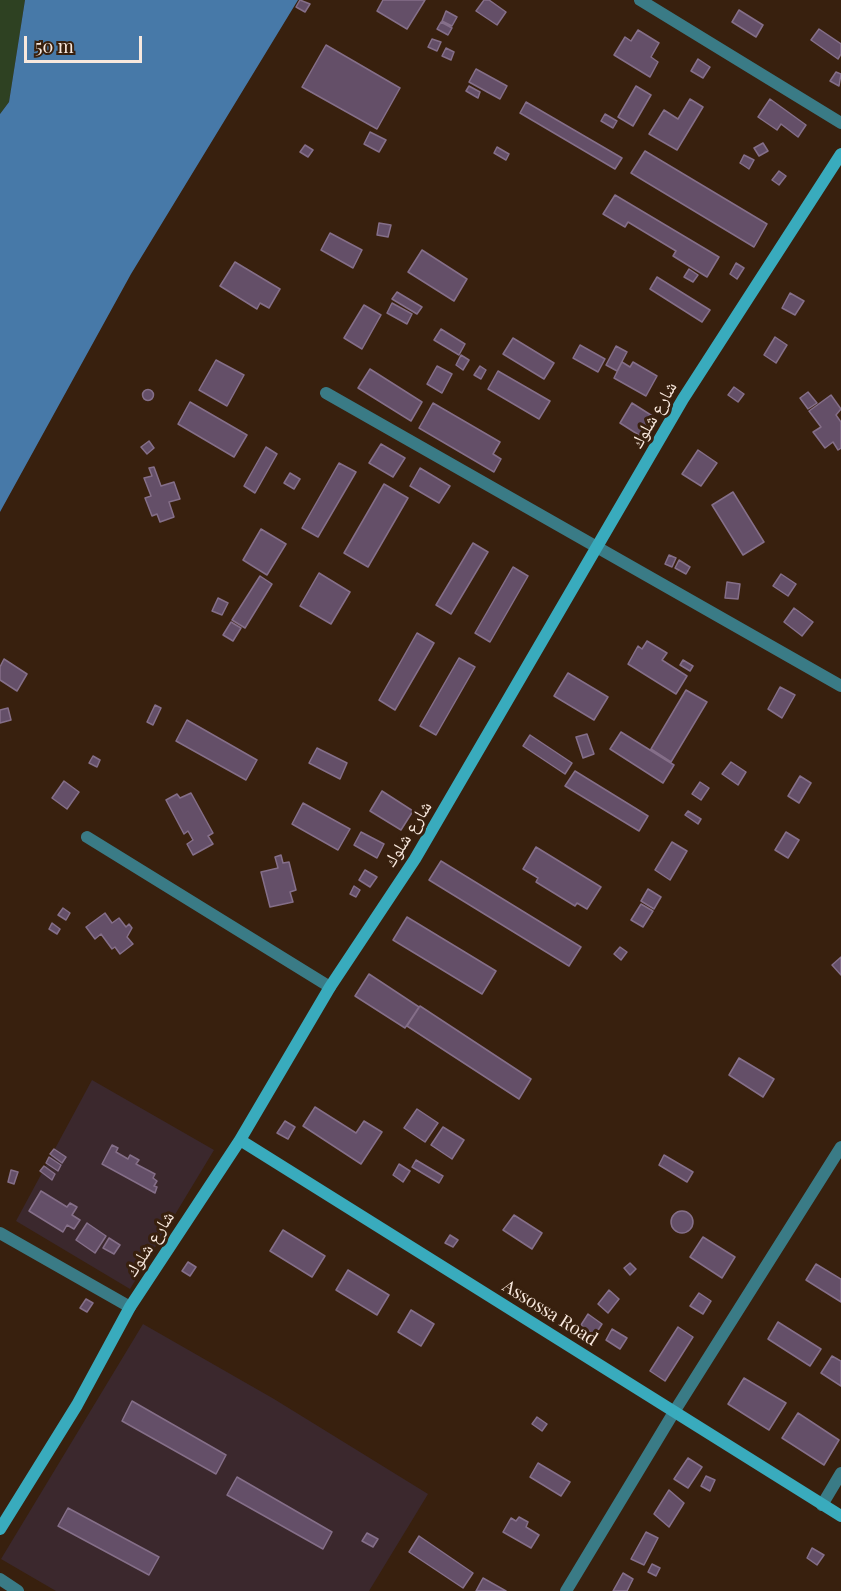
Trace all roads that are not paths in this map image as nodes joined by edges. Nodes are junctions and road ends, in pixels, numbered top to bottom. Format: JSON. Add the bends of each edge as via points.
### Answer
{"nodes":[{"id":1,"x":640,"y":0,"type":"edge"},
{"id":2,"x":841,"y":123,"type":"edge"},
{"id":3,"x":841,"y":154,"type":"edge"},
{"id":4,"x":326,"y":393,"type":"dead end"},
{"id":5,"x":599,"y":547,"type":"junction"},
{"id":6,"x":841,"y":686,"type":"edge"},
{"id":7,"x":87,"y":837,"type":"dead end"},
{"id":8,"x":330,"y":987,"type":"junction"},
{"id":9,"x":240,"y":1140,"type":"junction"},
{"id":10,"x":841,"y":1147,"type":"edge"},
{"id":11,"x":0,"y":1233,"type":"edge"},
{"id":12,"x":130,"y":1307,"type":"junction"},
{"id":13,"x":674,"y":1412,"type":"junction"},
{"id":14,"x":841,"y":1473,"type":"edge"},
{"id":15,"x":822,"y":1505,"type":"junction"},
{"id":16,"x":841,"y":1516,"type":"edge"},
{"id":17,"x":0,"y":1528,"type":"edge"},
{"id":18,"x":0,"y":1580,"type":"edge"},
{"id":19,"x":18,"y":1591,"type":"edge"},
{"id":20,"x":566,"y":1591,"type":"edge"}],
"edges":[{"from":1,"to":2,"type":"street"},
{"from":3,"to":5,"type":"street","name":"شارع شلوك","via":[[683,399]]},
{"from":4,"to":5,"type":"street"},
{"from":5,"to":6,"type":"street"},
{"from":5,"to":8,"type":"street","name":"شارع شلوك","via":[[415,859]]},
{"from":7,"to":8,"type":"street"},
{"from":8,"to":9,"type":"street","name":"شارع شلوك"},
{"from":9,"to":12,"type":"street","name":"شارع شلوك"},
{"from":9,"to":13,"type":"street","name":"Assossa Road"},
{"from":10,"to":13,"type":"street"},
{"from":11,"to":12,"type":"street"},
{"from":12,"to":17,"type":"street","name":"شارع شلوك","via":[[78,1406]]},
{"from":13,"to":15,"type":"street","name":"Assossa Road"},
{"from":13,"to":20,"type":"street"},
{"from":14,"to":15,"type":"street"},
{"from":15,"to":16,"type":"street","name":"Assossa Road"},
{"from":18,"to":19,"type":"street"}]}
